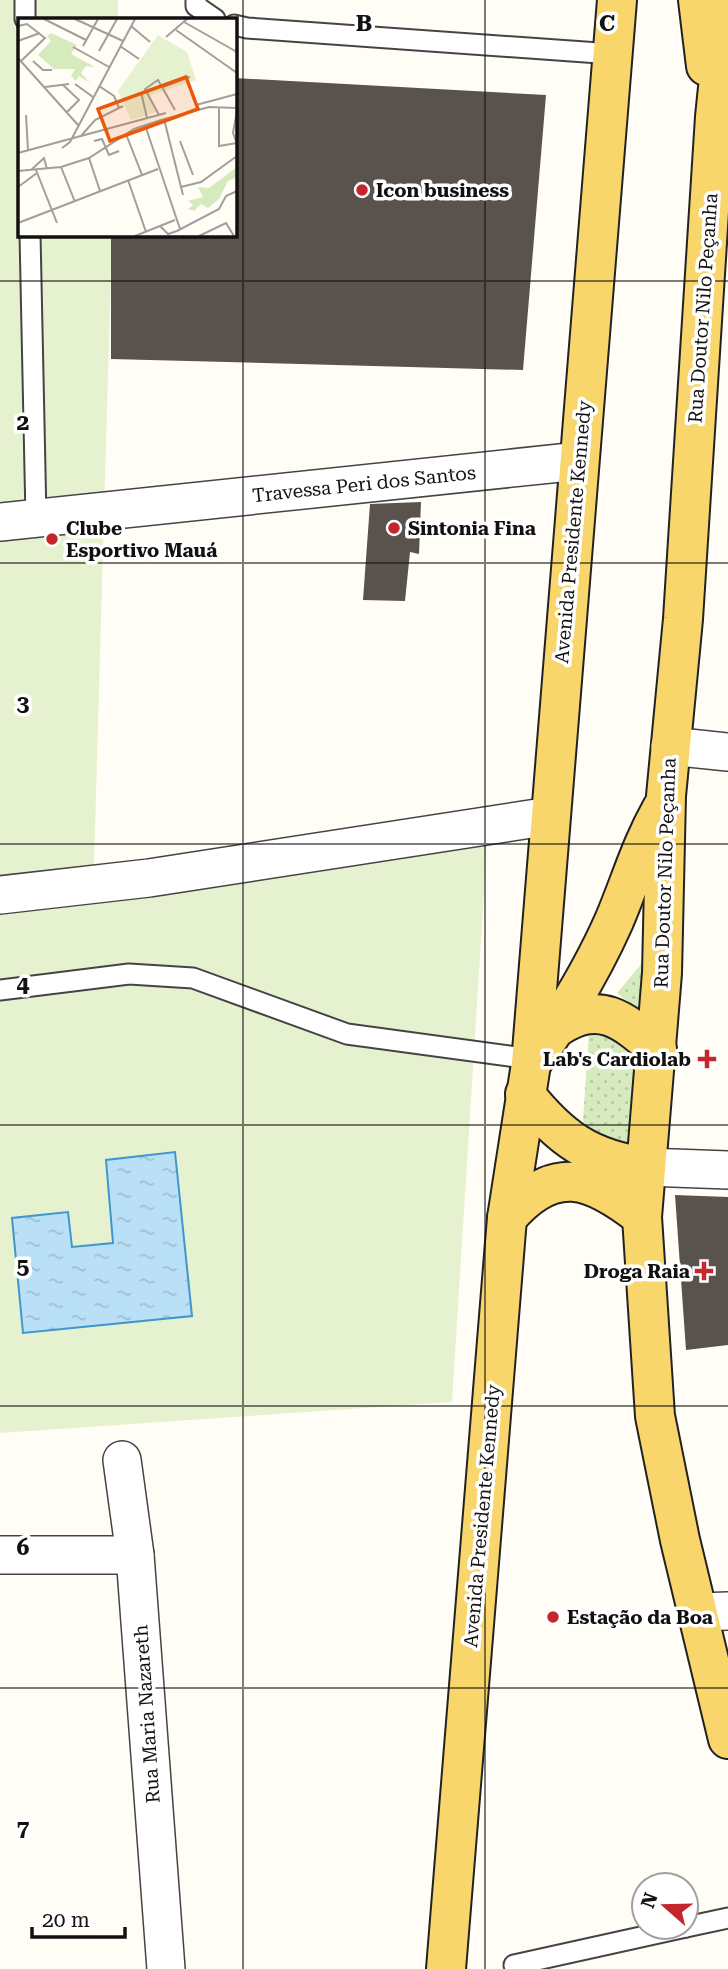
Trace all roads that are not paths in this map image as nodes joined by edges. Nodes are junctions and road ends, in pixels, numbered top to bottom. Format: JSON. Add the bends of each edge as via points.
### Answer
{"nodes":[{"id":1,"x":25,"y":0,"type":"edge"},
{"id":2,"x":195,"y":0,"type":"edge"},
{"id":3,"x":617,"y":0,"type":"edge"},
{"id":4,"x":698,"y":0,"type":"edge"},
{"id":5,"x":727,"y":0,"type":"edge"},
{"id":6,"x":25,"y":18,"type":"edge"},
{"id":7,"x":214,"y":18,"type":"edge"},
{"id":8,"x":236,"y":25,"type":"edge"},
{"id":9,"x":613,"y":54,"type":"junction"},
{"id":10,"x":715,"y":117,"type":"junction"},
{"id":11,"x":30,"y":236,"type":"edge"},
{"id":12,"x":579,"y":461,"type":"junction"},
{"id":13,"x":18,"y":520,"type":"edge"},
{"id":14,"x":670,"y":746,"type":"junction"},
{"id":15,"x":728,"y":752,"type":"edge"},
{"id":16,"x":665,"y":804,"type":"junction"},
{"id":17,"x":550,"y":816,"type":"junction"},
{"id":18,"x":0,"y":895,"type":"edge"},
{"id":19,"x":0,"y":990,"type":"edge"},
{"id":20,"x":558,"y":1026,"type":"junction"},
{"id":21,"x":657,"y":1049,"type":"junction"},
{"id":22,"x":529,"y":1072,"type":"junction"},
{"id":23,"x":646,"y":1167,"type":"junction"},
{"id":24,"x":728,"y":1170,"type":"edge"},
{"id":25,"x":642,"y":1217,"type":"junction"},
{"id":26,"x":507,"y":1218,"type":"junction"},
{"id":27,"x":122,"y":1460,"type":"dead end"},
{"id":28,"x":0,"y":1555,"type":"edge"},
{"id":29,"x":135,"y":1555,"type":"junction"},
{"id":30,"x":713,"y":1612,"type":"edge"},
{"id":31,"x":728,"y":1739,"type":"edge"},
{"id":32,"x":728,"y":1918,"type":"edge"},
{"id":33,"x":700,"y":1924,"type":"edge"},
{"id":34,"x":630,"y":1939,"type":"edge"},
{"id":35,"x":514,"y":1965,"type":"dead end"},
{"id":36,"x":166,"y":1969,"type":"edge"},
{"id":37,"x":446,"y":1969,"type":"edge"}],
"edges":[{"from":1,"to":6,"type":"lane"},
{"from":2,"to":7,"type":"lane","via":[[196,6]]},
{"from":3,"to":9,"type":"main road","name":"Avenida Presidente Kennedy"},
{"from":4,"to":10,"type":"main road"},
{"from":5,"to":10,"type":"main road","name":"Rua Doutor Nilo Peçanha"},
{"from":8,"to":9,"type":"lane"},
{"from":9,"to":12,"type":"main road","name":"Avenida Presidente Kennedy"},
{"from":10,"to":14,"type":"main road","name":"Rua Doutor Nilo Peçanha","via":[[683,619]]},
{"from":11,"to":13,"type":"lane"},
{"from":12,"to":13,"type":"street","name":"Travessa Peri dos Santos"},
{"from":12,"to":17,"type":"main road","name":"Avenida Presidente Kennedy"},
{"from":14,"to":15,"type":"street"},
{"from":14,"to":16,"type":"main road","name":"Rua Doutor Nilo Peçanha"},
{"from":16,"to":20,"type":"main road","name":"Avenida Presidente Kennedy","via":[[641,846],[614,921],[578,997]]},
{"from":16,"to":21,"type":"main road","name":"Rua Doutor Nilo Peçanha"},
{"from":17,"to":18,"type":"street","via":[[149,878]]},
{"from":17,"to":22,"type":"main road","name":"Avenida Presidente Kennedy"},
{"from":19,"to":22,"type":"lane","via":[[129,974],[193,978],[347,1034]]},
{"from":20,"to":21,"type":"main road","via":[[584,1014],[610,1016]]},
{"from":20,"to":22,"type":"main road","name":"Avenida Presidente Kennedy"},
{"from":21,"to":23,"type":"main road","name":"Rua Doutor Nilo Peçanha"},
{"from":22,"to":23,"type":"main road","via":[[541,1115],[576,1146]]},
{"from":22,"to":26,"type":"main road","name":"Avenida Presidente Kennedy"},
{"from":23,"to":24,"type":"street"},
{"from":23,"to":25,"type":"main road","name":"Rua Doutor Nilo Peçanha"},
{"from":25,"to":26,"type":"main road","via":[[592,1186],[564,1180],[525,1197]]},
{"from":25,"to":30,"type":"main road","name":"Rua Doutor Nilo Peçanha","via":[[655,1416]]},
{"from":26,"to":37,"type":"main road","name":"Avenida Presidente Kennedy"},
{"from":27,"to":29,"type":"street","name":"Rua Maria Nazareth"},
{"from":28,"to":29,"type":"street"},
{"from":29,"to":36,"type":"street","name":"Rua Maria Nazareth"},
{"from":30,"to":31,"type":"main road","name":"Rua Doutor Nilo Peçanha"},
{"from":32,"to":33,"type":"lane"},
{"from":34,"to":35,"type":"lane"}]}
